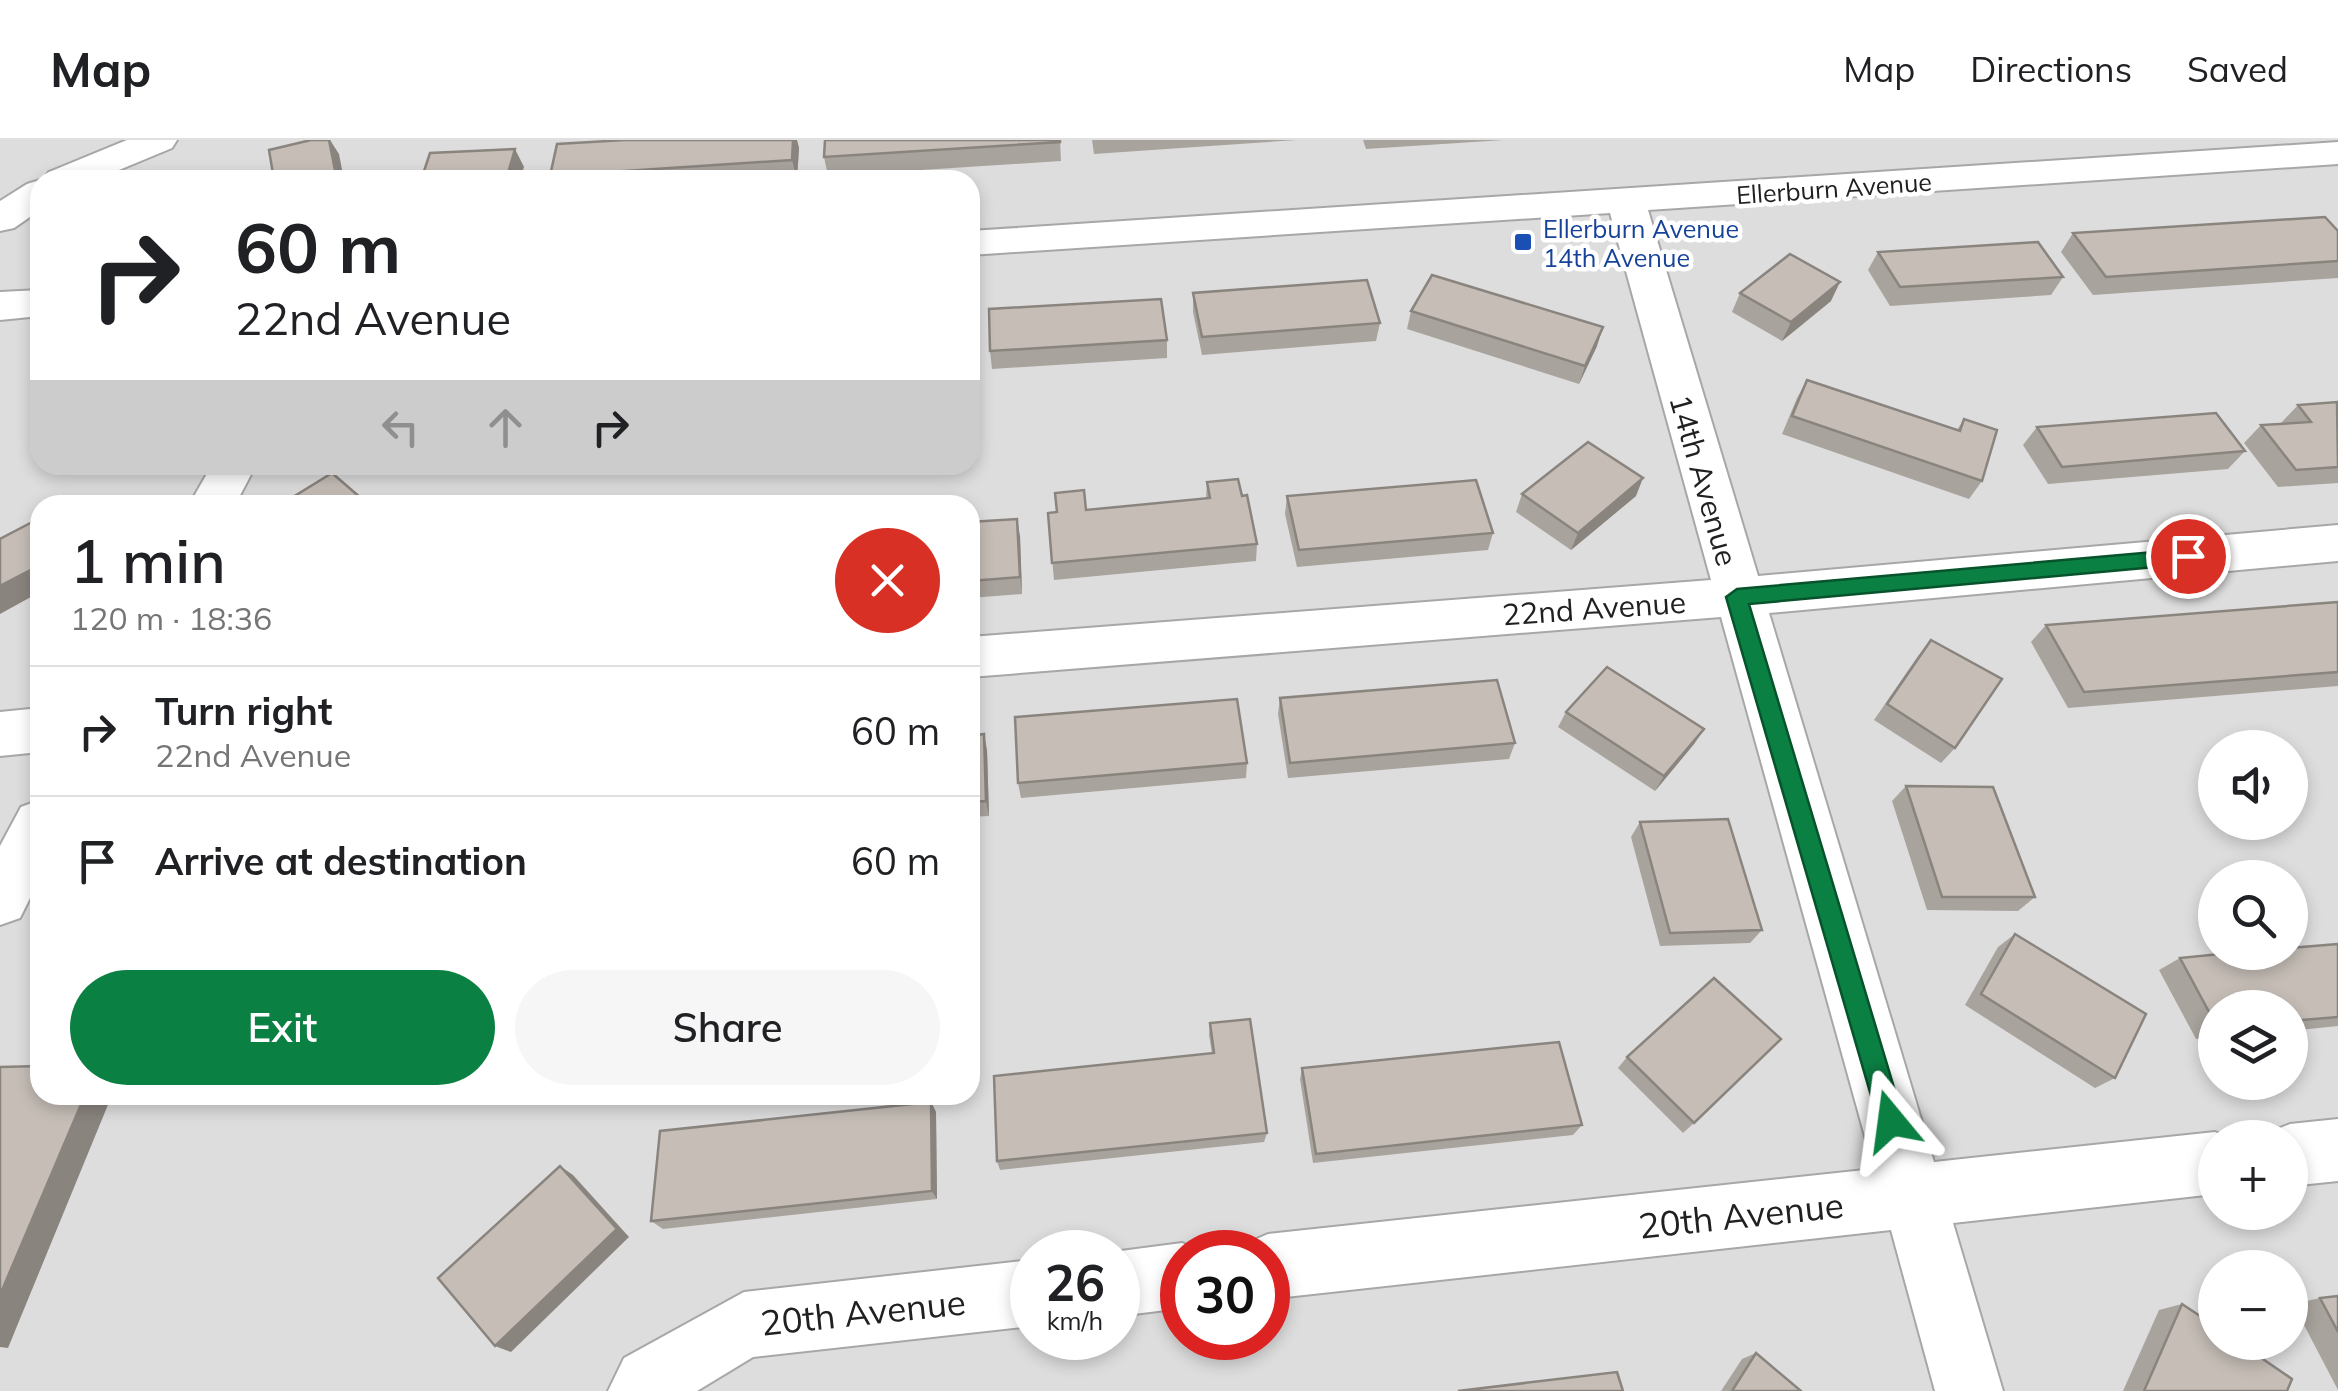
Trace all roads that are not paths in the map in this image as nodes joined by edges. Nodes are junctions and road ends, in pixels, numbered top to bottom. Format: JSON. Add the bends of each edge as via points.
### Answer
{"nodes":[{"id":1,"x":159,"y":140,"type":"edge"},
{"id":2,"x":2036,"y":140,"type":"edge"},
{"id":3,"x":2338,"y":153,"type":"edge"},
{"id":4,"x":86,"y":170,"type":"edge"},
{"id":5,"x":2061,"y":172,"type":"junction"},
{"id":6,"x":0,"y":191,"type":"edge"},
{"id":7,"x":30,"y":191,"type":"edge"},
{"id":8,"x":30,"y":198,"type":"edge"},
{"id":9,"x":1626,"y":202,"type":"junction"},
{"id":10,"x":0,"y":220,"type":"edge"},
{"id":11,"x":980,"y":241,"type":"edge"},
{"id":12,"x":30,"y":304,"type":"edge"},
{"id":13,"x":0,"y":306,"type":"edge"},
{"id":14,"x":2338,"y":543,"type":"edge"},
{"id":15,"x":1737,"y":597,"type":"junction"},
{"id":16,"x":980,"y":656,"type":"edge"},
{"id":17,"x":30,"y":731,"type":"edge"},
{"id":18,"x":0,"y":734,"type":"edge"},
{"id":19,"x":30,"y":843,"type":"edge"},
{"id":20,"x":0,"y":900,"type":"edge"},
{"id":21,"x":2338,"y":1150,"type":"edge"},
{"id":22,"x":2308,"y":1153,"type":"edge"},
{"id":23,"x":2198,"y":1165,"type":"edge"},
{"id":24,"x":1913,"y":1196,"type":"junction"},
{"id":25,"x":1290,"y":1265,"type":"edge"},
{"id":26,"x":1010,"y":1295,"type":"edge"},
{"id":27,"x":645,"y":1386,"type":"edge"},
{"id":28,"x":1969,"y":1391,"type":"edge"}],
"edges":[{"from":1,"to":4,"type":"street"},
{"from":2,"to":5,"type":"street"},
{"from":3,"to":5,"type":"street","name":"Ellerburn Avenue"},
{"from":5,"to":9,"type":"street","name":"Ellerburn Avenue"},
{"from":6,"to":7,"type":"street"},
{"from":8,"to":10,"type":"street"},
{"from":9,"to":11,"type":"street","name":"Ellerburn Avenue"},
{"from":9,"to":15,"type":"street","name":"14th Avenue"},
{"from":12,"to":13,"type":"street"},
{"from":14,"to":15,"type":"street","name":"22nd Avenue"},
{"from":15,"to":16,"type":"street","name":"22nd Avenue"},
{"from":15,"to":24,"type":"street","name":"14th Avenue"},
{"from":17,"to":18,"type":"street"},
{"from":19,"to":20,"type":"street"},
{"from":21,"to":22,"type":"street"},
{"from":23,"to":24,"type":"street","name":"20th Avenue"},
{"from":24,"to":25,"type":"street","name":"20th Avenue"},
{"from":24,"to":28,"type":"street","name":"14th Avenue"},
{"from":26,"to":27,"type":"street","name":"20th Avenue","via":[[744,1325]]}]}
